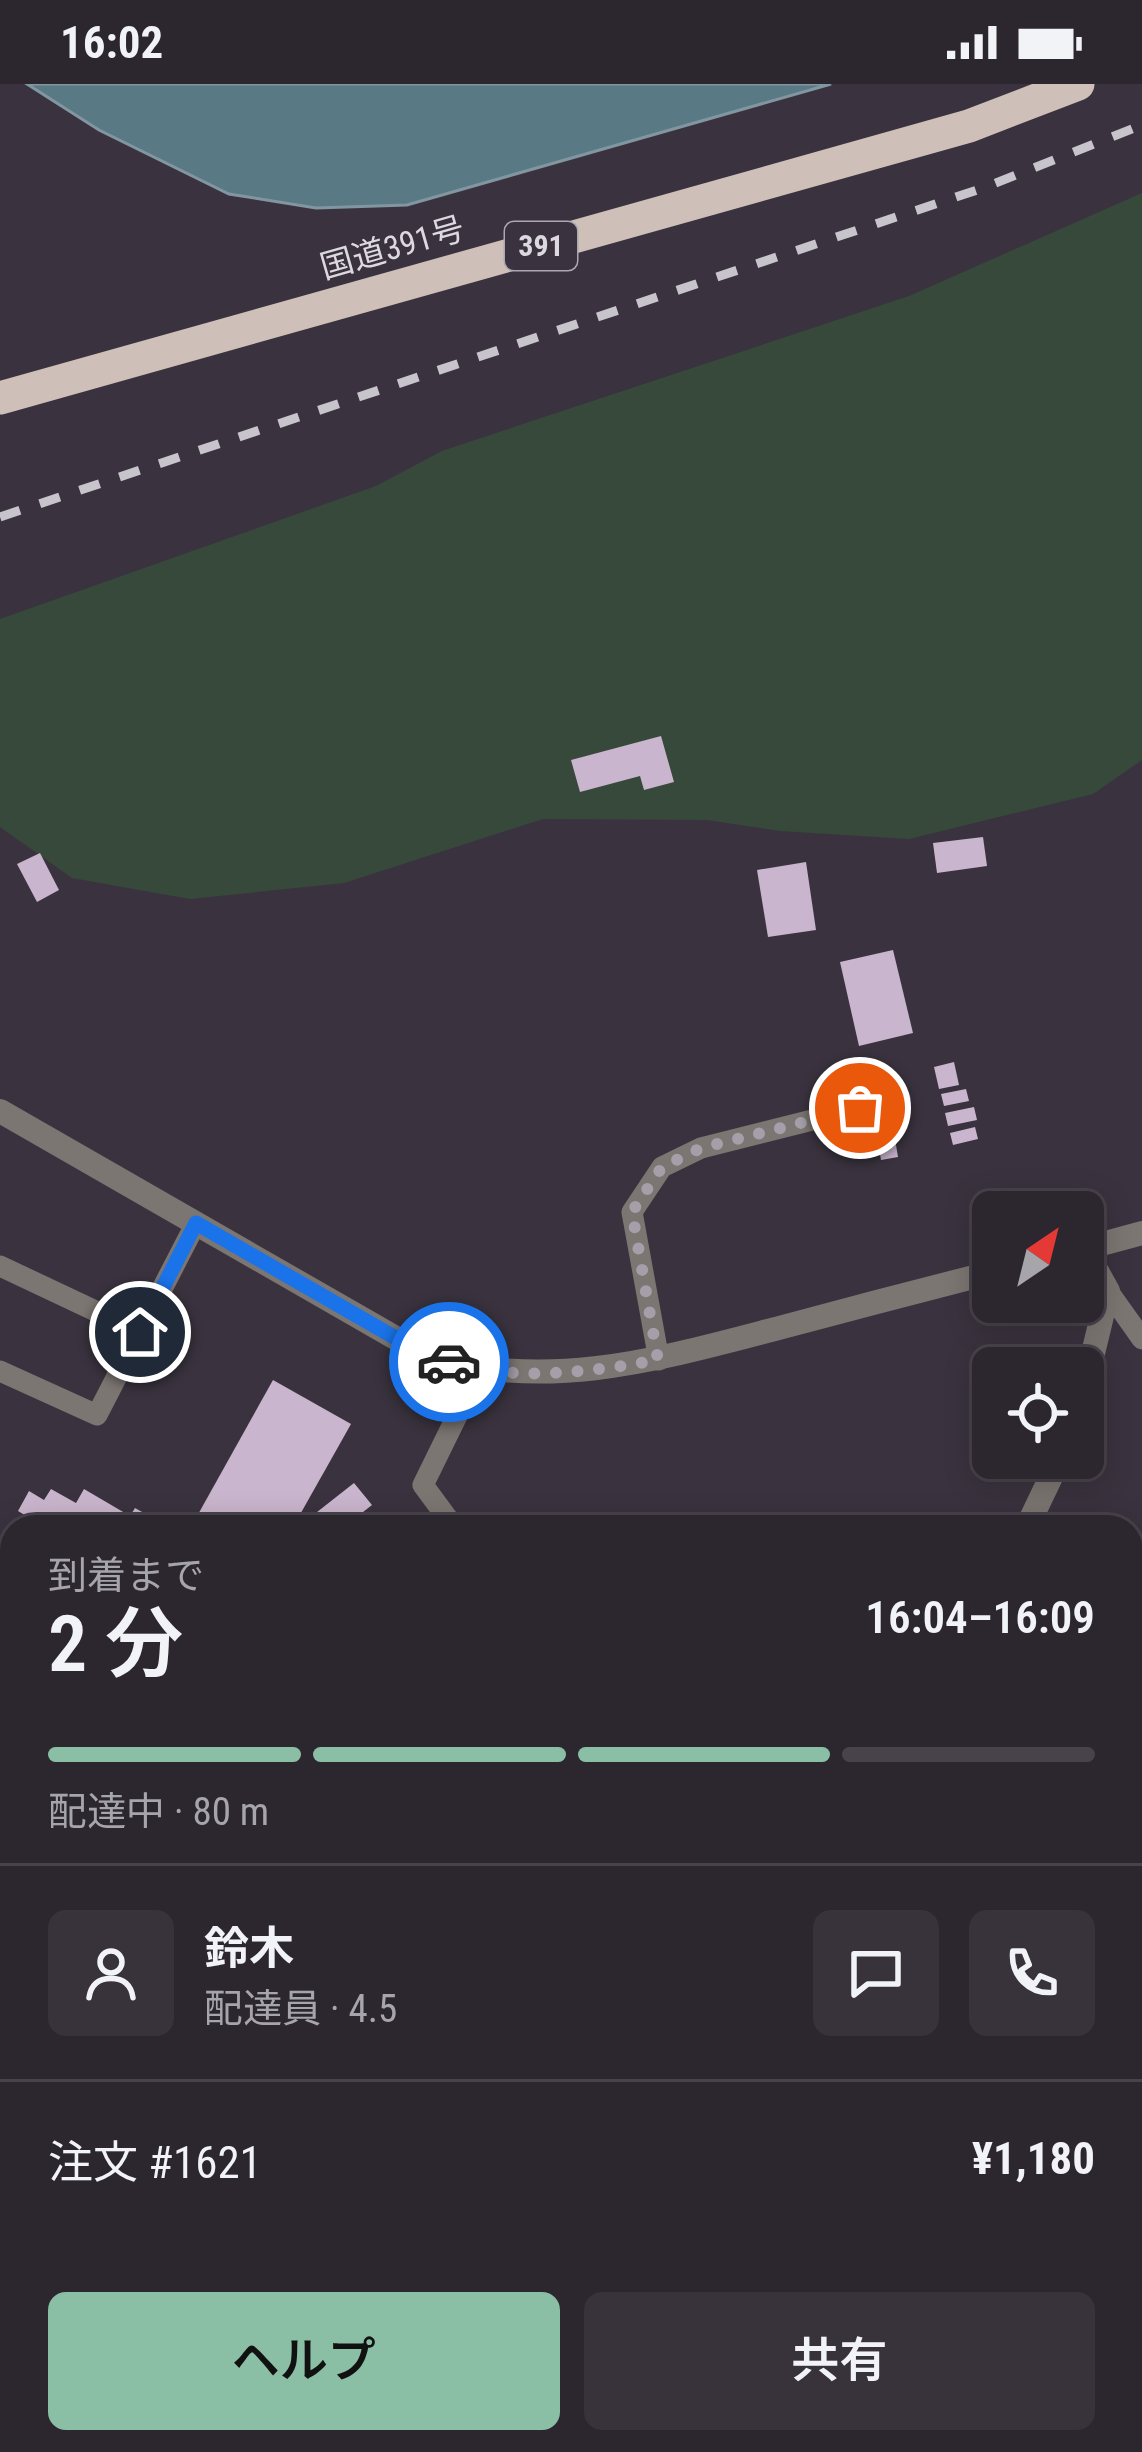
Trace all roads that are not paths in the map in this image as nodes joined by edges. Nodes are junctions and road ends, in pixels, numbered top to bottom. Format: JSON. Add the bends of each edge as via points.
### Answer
{"nodes":[{"id":1,"x":1078,"y":84,"type":"edge"},
{"id":2,"x":0,"y":398,"type":"edge"},
{"id":3,"x":900,"y":1098,"type":"dead end"},
{"id":4,"x":0,"y":1111,"type":"edge"},
{"id":5,"x":196,"y":1223,"type":"junction"},
{"id":6,"x":1142,"y":1233,"type":"edge"},
{"id":7,"x":1104,"y":1243,"type":"edge"},
{"id":8,"x":0,"y":1266,"type":"edge"},
{"id":9,"x":972,"y":1278,"type":"edge"},
{"id":10,"x":1104,"y":1284,"type":"edge"},
{"id":11,"x":1108,"y":1291,"type":"junction"},
{"id":12,"x":140,"y":1332,"type":"junction"},
{"id":13,"x":1142,"y":1339,"type":"edge"},
{"id":14,"x":1095,"y":1347,"type":"edge"},
{"id":15,"x":658,"y":1360,"type":"junction"},
{"id":16,"x":0,"y":1371,"type":"edge"},
{"id":17,"x":479,"y":1371,"type":"junction"},
{"id":18,"x":1050,"y":1479,"type":"edge"},
{"id":19,"x":445,"y":1515,"type":"edge"},
{"id":20,"x":1034,"y":1515,"type":"edge"}],
"edges":[{"from":1,"to":2,"type":"highway","name":"国道391号","number":"391","via":[[970,126]]},
{"from":3,"to":15,"type":"lane","via":[[701,1148],[662,1167],[632,1212]]},
{"from":4,"to":5,"type":"street"},
{"from":5,"to":12,"type":"lane"},
{"from":5,"to":17,"type":"street","via":[[427,1356]]},
{"from":6,"to":7,"type":"street"},
{"from":8,"to":12,"type":"lane"},
{"from":9,"to":15,"type":"street"},
{"from":10,"to":11,"type":"street"},
{"from":11,"to":13,"type":"lane"},
{"from":11,"to":14,"type":"street"},
{"from":12,"to":16,"type":"lane","via":[[97,1414]]},
{"from":15,"to":17,"type":"street","via":[[591,1372]]},
{"from":17,"to":19,"type":"lane","via":[[423,1485]]},
{"from":18,"to":20,"type":"street"}]}
